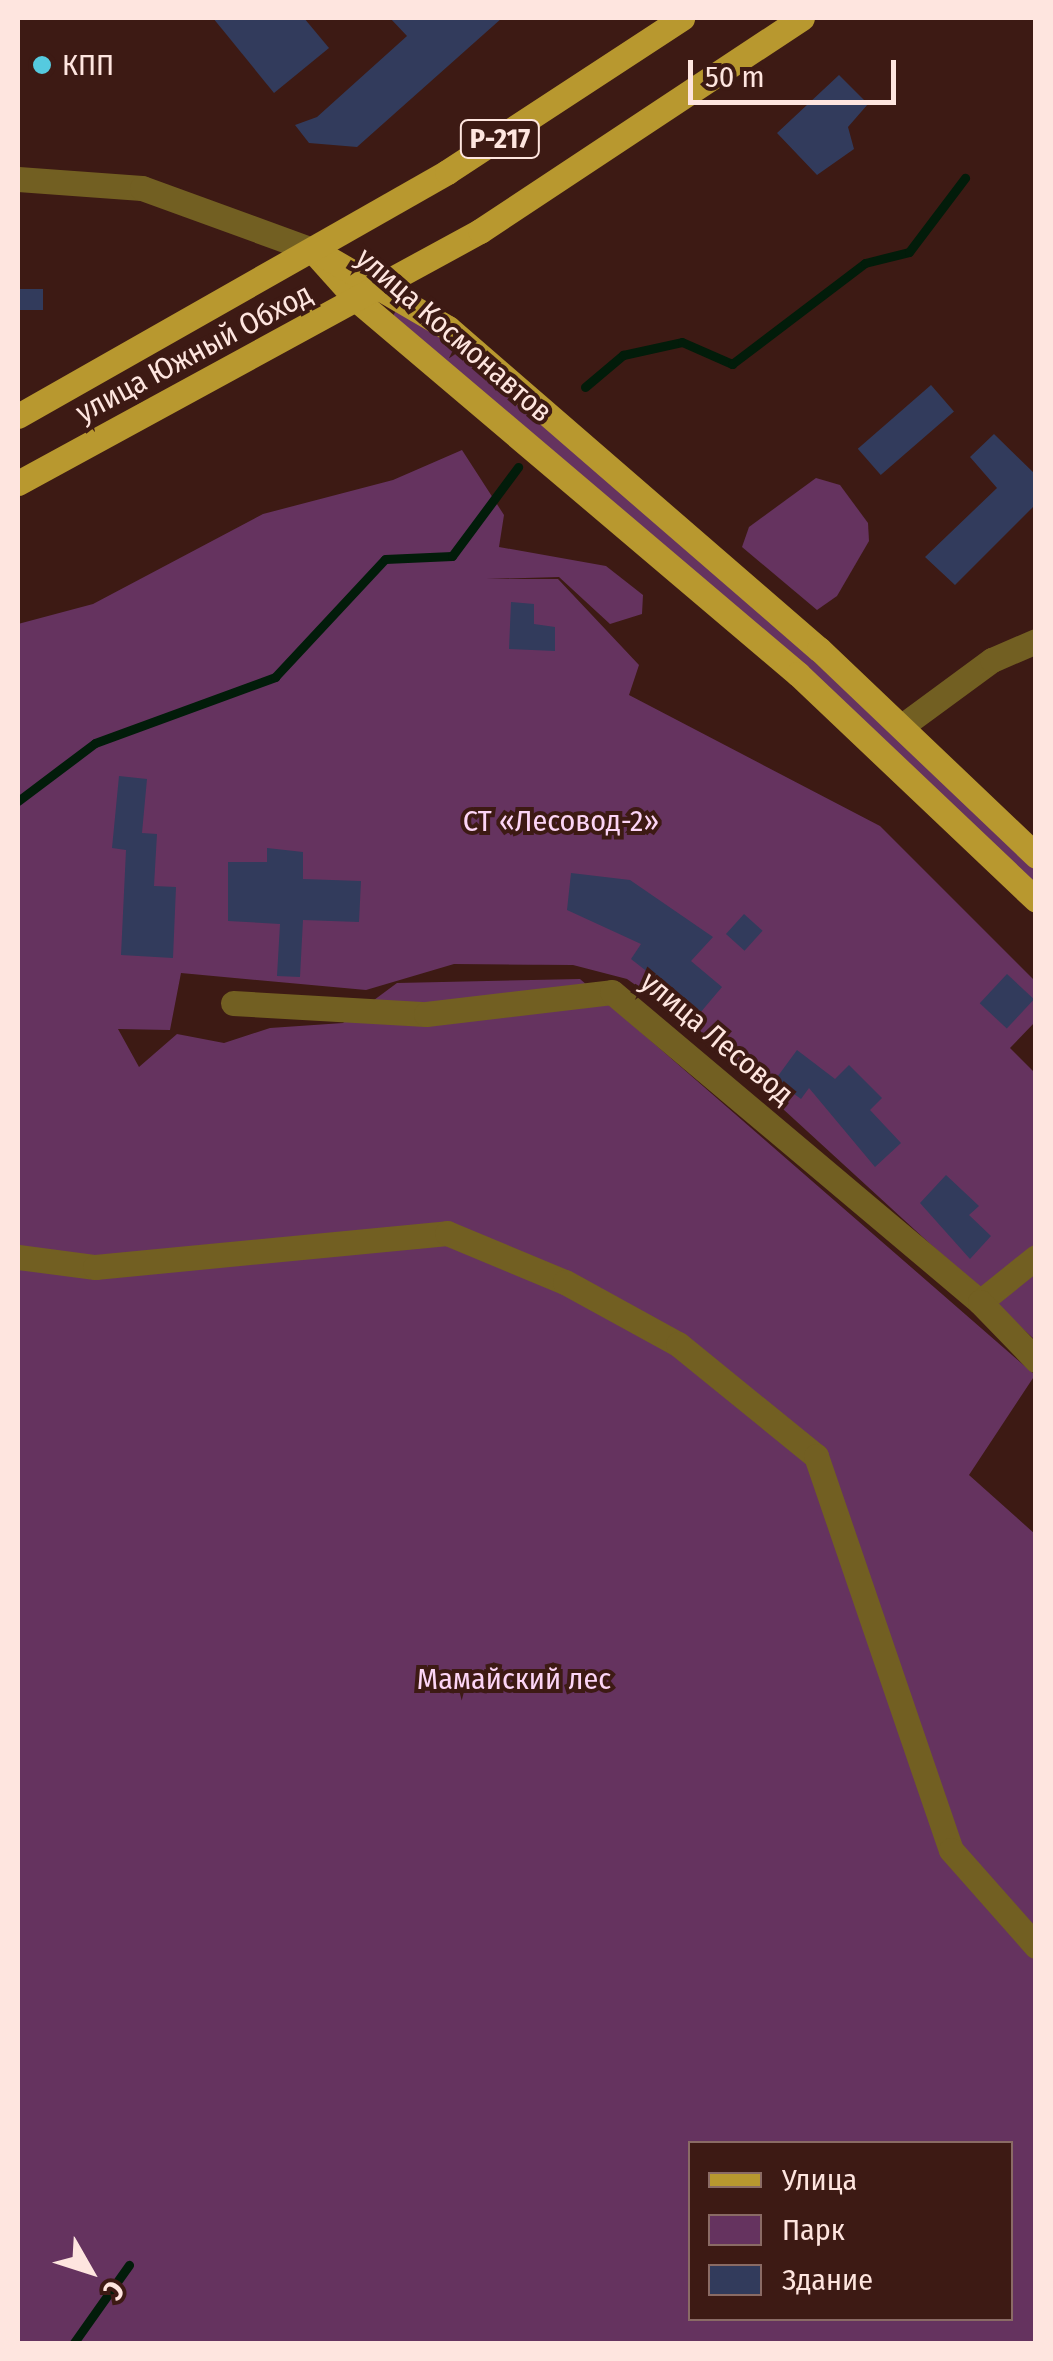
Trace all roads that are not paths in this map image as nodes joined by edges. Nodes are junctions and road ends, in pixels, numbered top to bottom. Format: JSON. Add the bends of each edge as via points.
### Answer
{"nodes":[{"id":1,"x":682,"y":18,"type":"edge"},
{"id":2,"x":802,"y":18,"type":"edge"},
{"id":3,"x":18,"y":178,"type":"edge"},
{"id":4,"x":312,"y":250,"type":"junction"},
{"id":5,"x":387,"y":284,"type":"junction"},
{"id":6,"x":358,"y":301,"type":"junction"},
{"id":7,"x":18,"y":416,"type":"edge"},
{"id":8,"x":18,"y":483,"type":"edge"},
{"id":9,"x":1036,"y":641,"type":"edge"},
{"id":10,"x":902,"y":726,"type":"junction"},
{"id":11,"x":1036,"y":856,"type":"edge"},
{"id":12,"x":1036,"y":900,"type":"edge"},
{"id":13,"x":232,"y":1003,"type":"dead end"},
{"id":14,"x":18,"y":1257,"type":"edge"},
{"id":15,"x":1036,"y":1257,"type":"edge"},
{"id":16,"x":980,"y":1302,"type":"junction"},
{"id":17,"x":1036,"y":1360,"type":"edge"},
{"id":18,"x":1036,"y":1946,"type":"edge"}],
"edges":[{"from":1,"to":4,"type":"main road","name":"улица Южный Обход","number":"Р-217"},
{"from":2,"to":5,"type":"main road","name":"улица Южный Обход","number":"Р-217","via":[[636,134]]},
{"from":3,"to":4,"type":"street","via":[[142,188]]},
{"from":4,"to":5,"type":"main road","name":"улица Космонавтов"},
{"from":4,"to":6,"type":"main road","name":"улица Космонавтов"},
{"from":4,"to":7,"type":"main road","name":"улица Южный Обход","number":"Р-217"},
{"from":5,"to":6,"type":"main road","name":"улица Южный Обход","number":"Р-217"},
{"from":5,"to":10,"type":"main road","name":"улица Космонавтов"},
{"from":6,"to":8,"type":"main road","name":"улица Южный Обход","number":"Р-217"},
{"from":6,"to":12,"type":"main road","name":"улица Космонавтов","via":[[784,661]]},
{"from":9,"to":10,"type":"street","via":[[992,660]]},
{"from":10,"to":11,"type":"main road","name":"улица Космонавтов"},
{"from":13,"to":16,"type":"street","name":"улица Лесовод","via":[[426,1014],[612,992]]},
{"from":14,"to":18,"type":"street","via":[[95,1267],[447,1233],[566,1282],[678,1344],[816,1456],[951,1850]]},
{"from":15,"to":16,"type":"street"},
{"from":16,"to":17,"type":"street","name":"улица Лесовод"}]}
